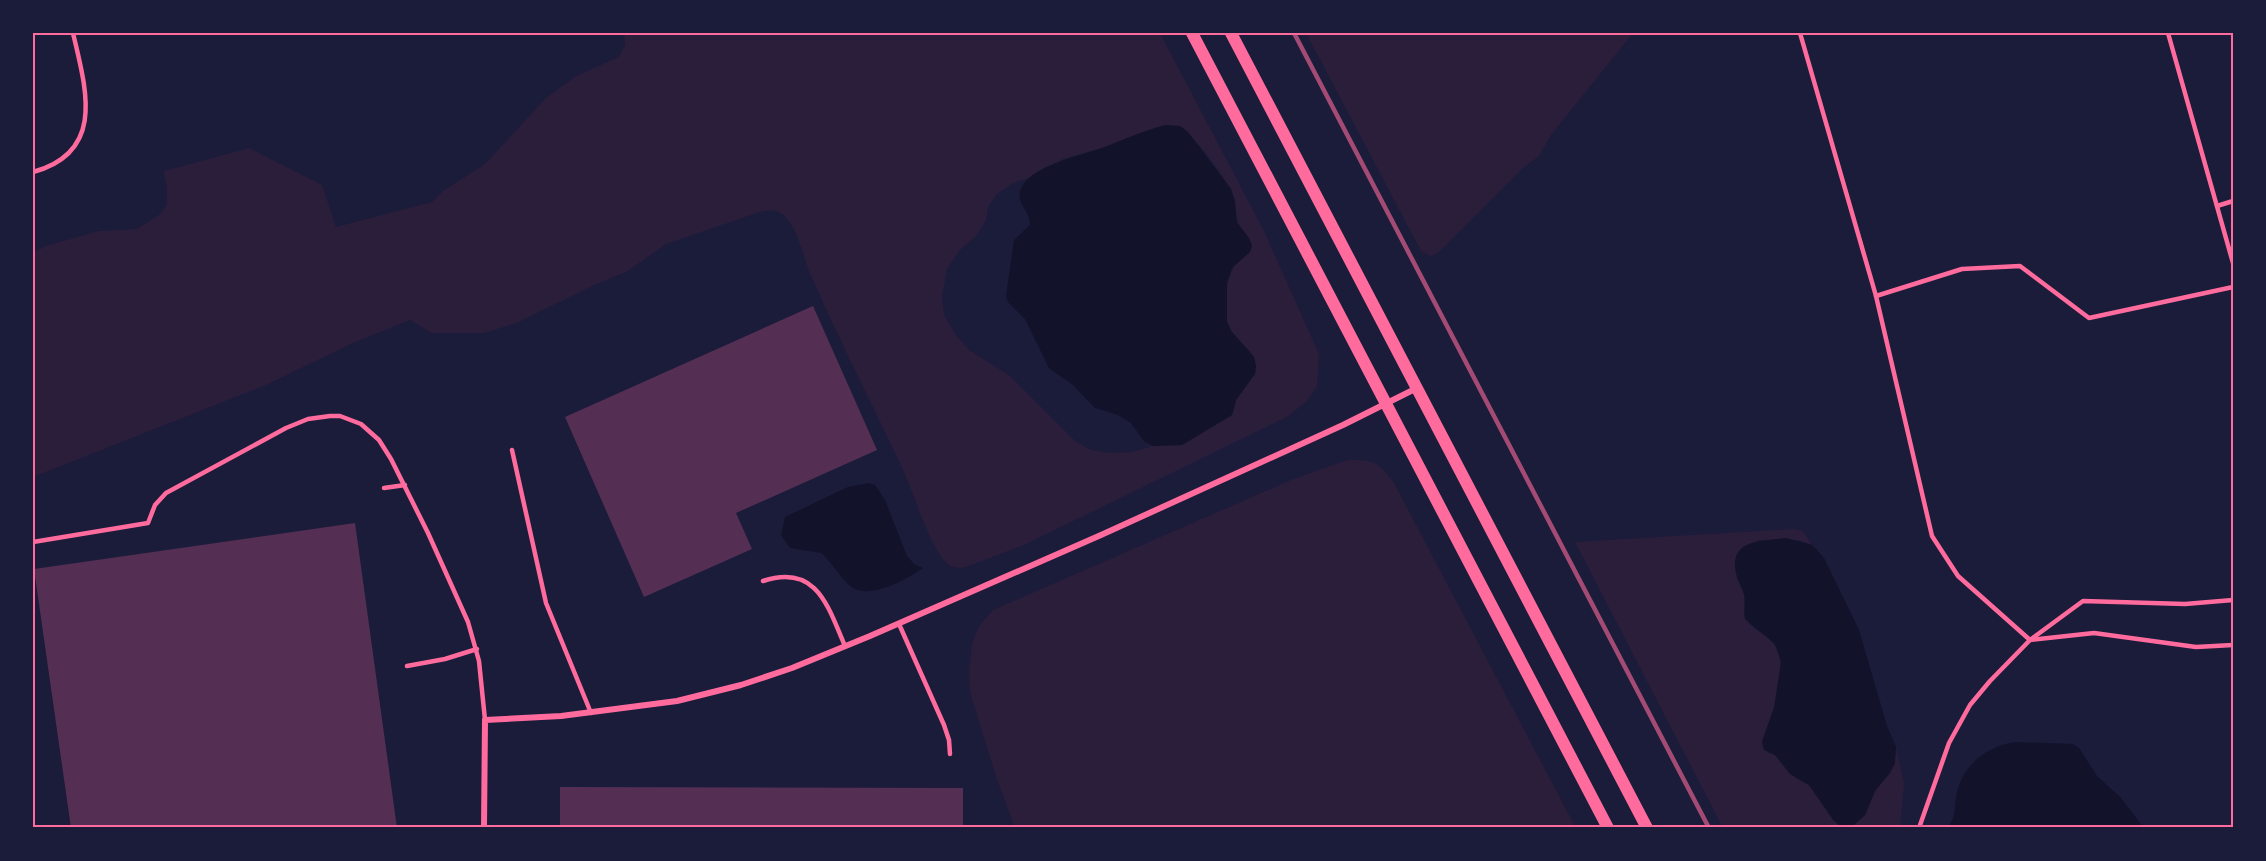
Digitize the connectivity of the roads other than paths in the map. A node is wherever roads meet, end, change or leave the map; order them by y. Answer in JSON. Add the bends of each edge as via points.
{"nodes":[{"id":1,"x":73,"y":33,"type":"edge"},
{"id":2,"x":1192,"y":33,"type":"edge"},
{"id":3,"x":1231,"y":33,"type":"edge"},
{"id":4,"x":1800,"y":33,"type":"edge"},
{"id":5,"x":2168,"y":33,"type":"edge"},
{"id":6,"x":33,"y":172,"type":"edge"},
{"id":7,"x":2233,"y":201,"type":"edge"},
{"id":8,"x":2217,"y":206,"type":"junction"},
{"id":9,"x":2233,"y":263,"type":"edge"},
{"id":10,"x":2233,"y":287,"type":"edge"},
{"id":11,"x":1876,"y":296,"type":"junction"},
{"id":12,"x":1417,"y":388,"type":"junction"},
{"id":13,"x":1386,"y":404,"type":"junction"},
{"id":14,"x":512,"y":450,"type":"dead end"},
{"id":15,"x":405,"y":485,"type":"junction"},
{"id":16,"x":384,"y":488,"type":"dead end"},
{"id":17,"x":33,"y":542,"type":"edge"},
{"id":18,"x":763,"y":581,"type":"dead end"},
{"id":19,"x":2233,"y":600,"type":"edge"},
{"id":20,"x":899,"y":624,"type":"junction"},
{"id":21,"x":2030,"y":640,"type":"junction"},
{"id":22,"x":2233,"y":645,"type":"edge"},
{"id":23,"x":845,"y":646,"type":"junction"},
{"id":24,"x":477,"y":649,"type":"junction"},
{"id":25,"x":407,"y":666,"type":"dead end"},
{"id":26,"x":591,"y":713,"type":"junction"},
{"id":27,"x":484,"y":720,"type":"junction"},
{"id":28,"x":950,"y":754,"type":"dead end"},
{"id":29,"x":484,"y":828,"type":"edge"},
{"id":30,"x":1608,"y":828,"type":"edge"},
{"id":31,"x":1647,"y":828,"type":"edge"},
{"id":32,"x":1919,"y":828,"type":"edge"}],
"edges":[{"from":1,"to":6,"type":"lane","via":[[85,84],[81,140],[64,158]]},
{"from":2,"to":13,"type":"main road"},
{"from":3,"to":12,"type":"main road"},
{"from":4,"to":11,"type":"lane"},
{"from":5,"to":8,"type":"lane"},
{"from":7,"to":8,"type":"lane"},
{"from":8,"to":9,"type":"lane"},
{"from":10,"to":11,"type":"lane","via":[[2089,318],[2020,266],[1962,269]]},
{"from":11,"to":21,"type":"lane","via":[[1932,536],[1958,576]]},
{"from":12,"to":13,"type":"street"},
{"from":12,"to":31,"type":"main road"},
{"from":13,"to":20,"type":"street"},
{"from":13,"to":30,"type":"main road"},
{"from":14,"to":26,"type":"lane","via":[[546,603]]},
{"from":15,"to":16,"type":"lane"},
{"from":15,"to":17,"type":"lane","via":[[370,430],[340,416],[318,416],[252,445],[166,493],[155,505],[148,523]]},
{"from":15,"to":24,"type":"lane"},
{"from":18,"to":23,"type":"lane","via":[[792,577],[819,591]]},
{"from":19,"to":21,"type":"lane","via":[[2185,604],[2083,601]]},
{"from":20,"to":23,"type":"street"},
{"from":20,"to":28,"type":"lane","via":[[944,725]]},
{"from":21,"to":22,"type":"lane","via":[[2094,633],[2196,647]]},
{"from":21,"to":32,"type":"lane","via":[[1990,681],[1963,717],[1946,751]]},
{"from":23,"to":26,"type":"street","via":[[792,668],[711,693]]},
{"from":24,"to":25,"type":"lane"},
{"from":24,"to":27,"type":"lane"},
{"from":26,"to":27,"type":"street"},
{"from":27,"to":29,"type":"street"}]}
